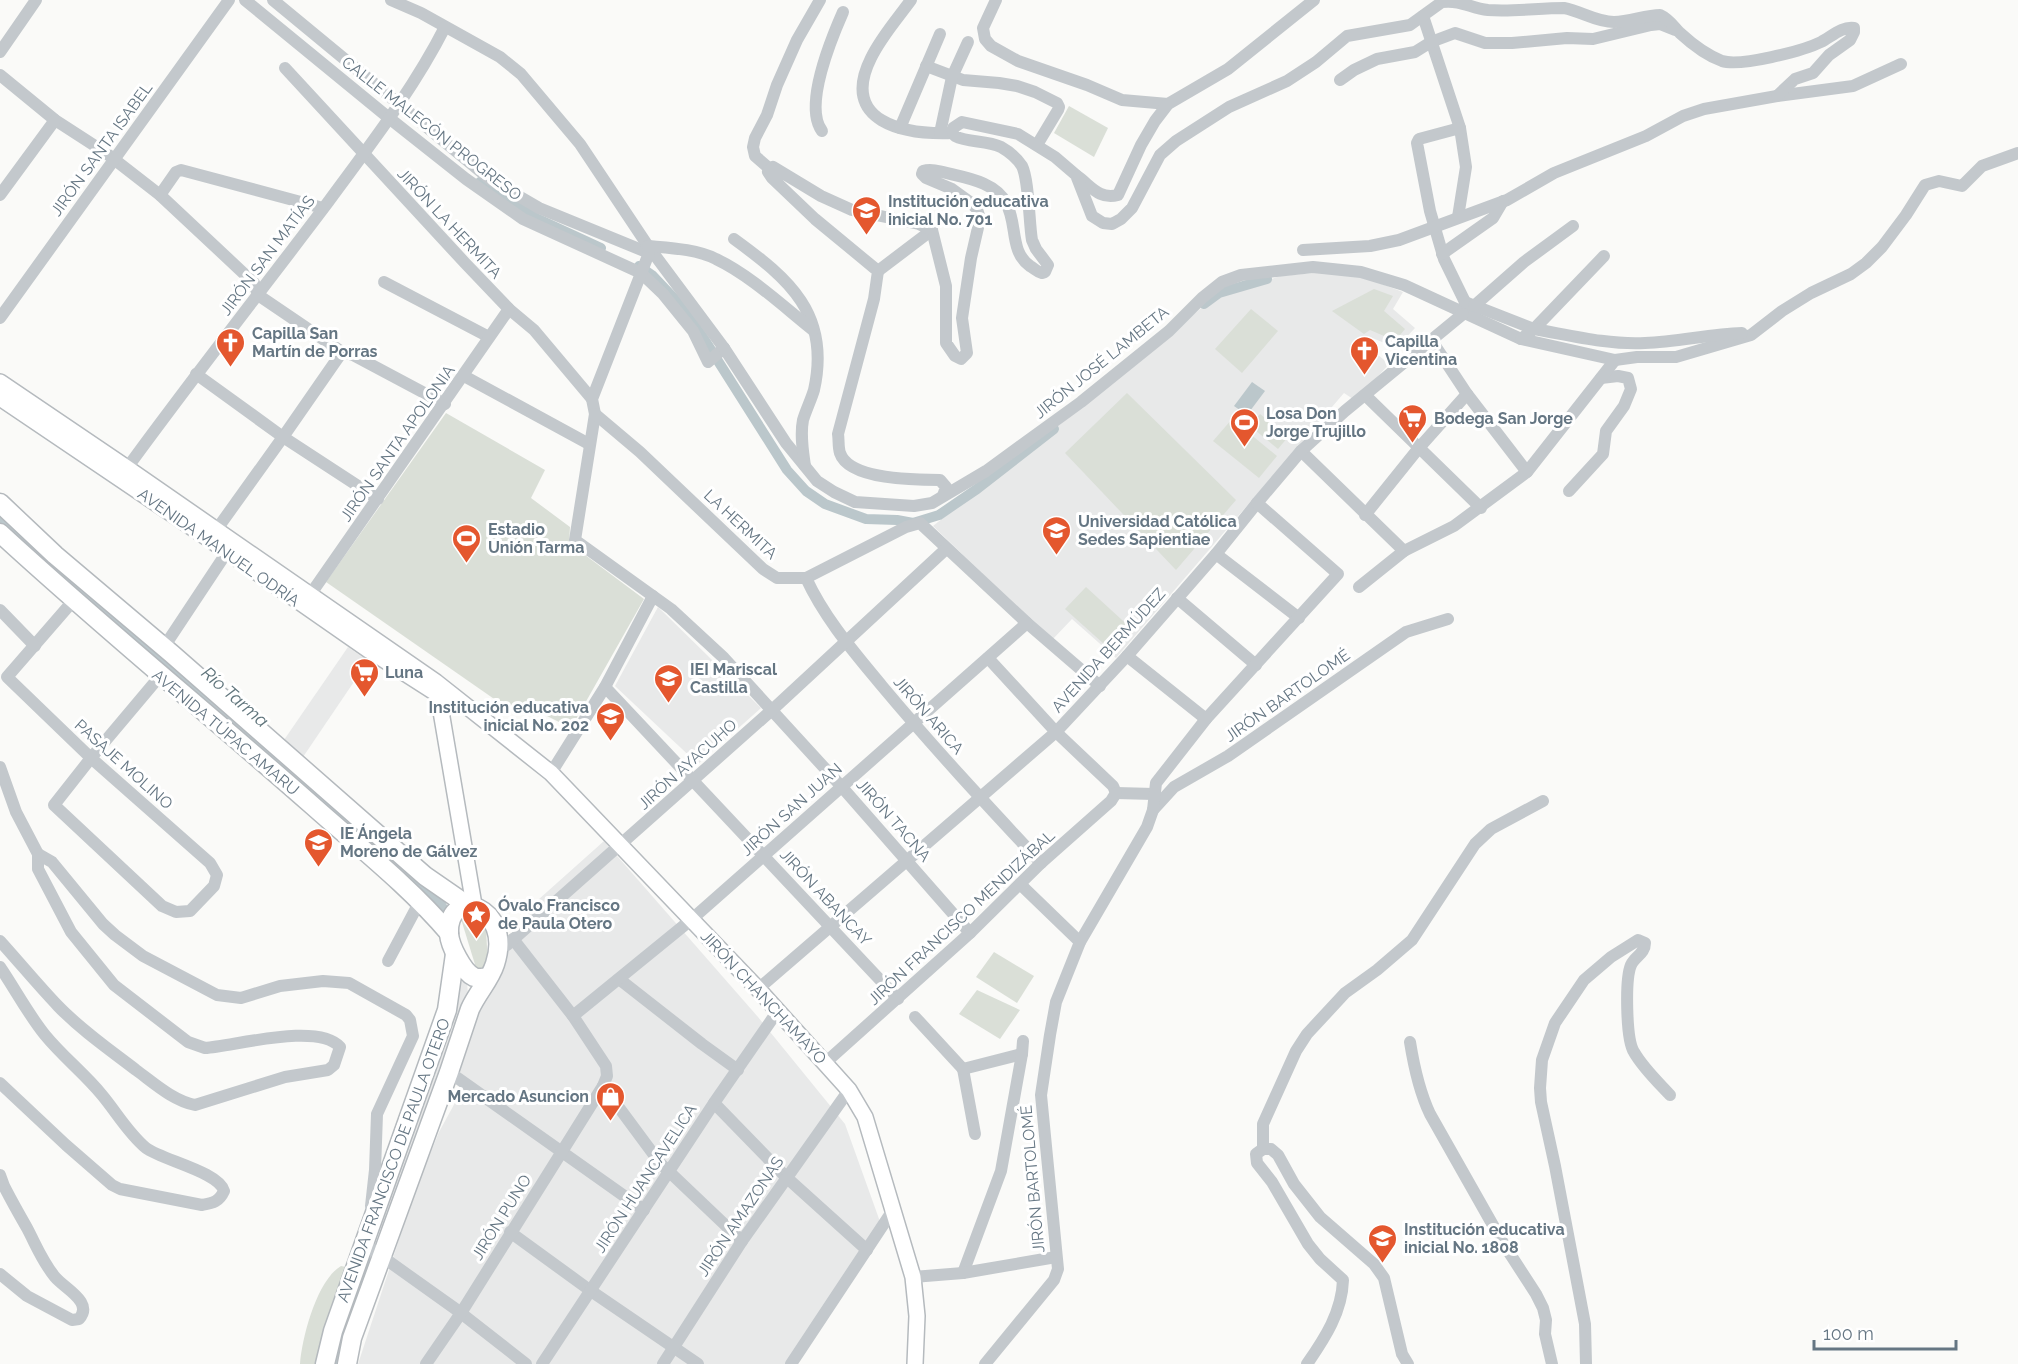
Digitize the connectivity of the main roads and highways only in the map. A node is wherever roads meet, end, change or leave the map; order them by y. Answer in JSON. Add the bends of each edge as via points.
{"nodes":[{"id":1,"x":0,"y":382,"type":"edge"},
{"id":2,"x":0,"y":398,"type":"edge"},
{"id":3,"x":123,"y":471,"type":"junction"},
{"id":4,"x":0,"y":503,"type":"edge"},
{"id":5,"x":0,"y":533,"type":"edge"},
{"id":6,"x":230,"y":547,"type":"junction"},
{"id":7,"x":346,"y":627,"type":"junction"},
{"id":8,"x":437,"y":689,"type":"junction"},
{"id":9,"x":471,"y":905,"type":"junction"},
{"id":10,"x":449,"y":933,"type":"junction"},
{"id":11,"x":455,"y":954,"type":"junction"},
{"id":12,"x":488,"y":977,"type":"junction"},
{"id":13,"x":325,"y":1364,"type":"edge"},
{"id":14,"x":347,"y":1364,"type":"edge"},
{"id":15,"x":915,"y":1364,"type":"edge"}],
"edges":[{"from":1,"to":3,"type":"main road","name":"AVENIDA MANUEL ODRÍA"},
{"from":2,"to":3,"type":"main road","name":"AVENIDA MANUEL ODRÍA"},
{"from":3,"to":6,"type":"main road","name":"AVENIDA MANUEL ODRÍA"},
{"from":4,"to":9,"type":"highway","via":[[425,876]]},
{"from":5,"to":10,"type":"highway","name":"AVENIDA TÚPAC AMARU","via":[[73,601],[420,901]]},
{"from":6,"to":7,"type":"main road","name":"AVENIDA MANUEL ODRÍA"},
{"from":6,"to":7,"type":"main road","name":"AVENIDA MANUEL ODRÍA","via":[[310,595]]},
{"from":7,"to":8,"type":"main road","name":"AVENIDA MANUEL ODRÍA"},
{"from":8,"to":9,"type":"main road"},
{"from":8,"to":15,"type":"main road","name":"JIRÓN CHANCHAMAYO","via":[[551,773],[849,1090],[865,1117],[913,1277],[917,1316]]},
{"from":9,"to":10,"type":"highway","via":[[458,910]]},
{"from":9,"to":12,"type":"highway","via":[[489,915],[505,943]]},
{"from":10,"to":11,"type":"highway"},
{"from":11,"to":12,"type":"highway","via":[[473,977]]},
{"from":11,"to":13,"type":"highway","name":"AVENIDA FRANCISCO DE PAULA OTERO","via":[[447,1010],[366,1234]]},
{"from":12,"to":14,"type":"highway","name":"AVENIDA FRANCISCO DE PAULA OTERO","via":[[470,1009],[352,1338]]}]}
